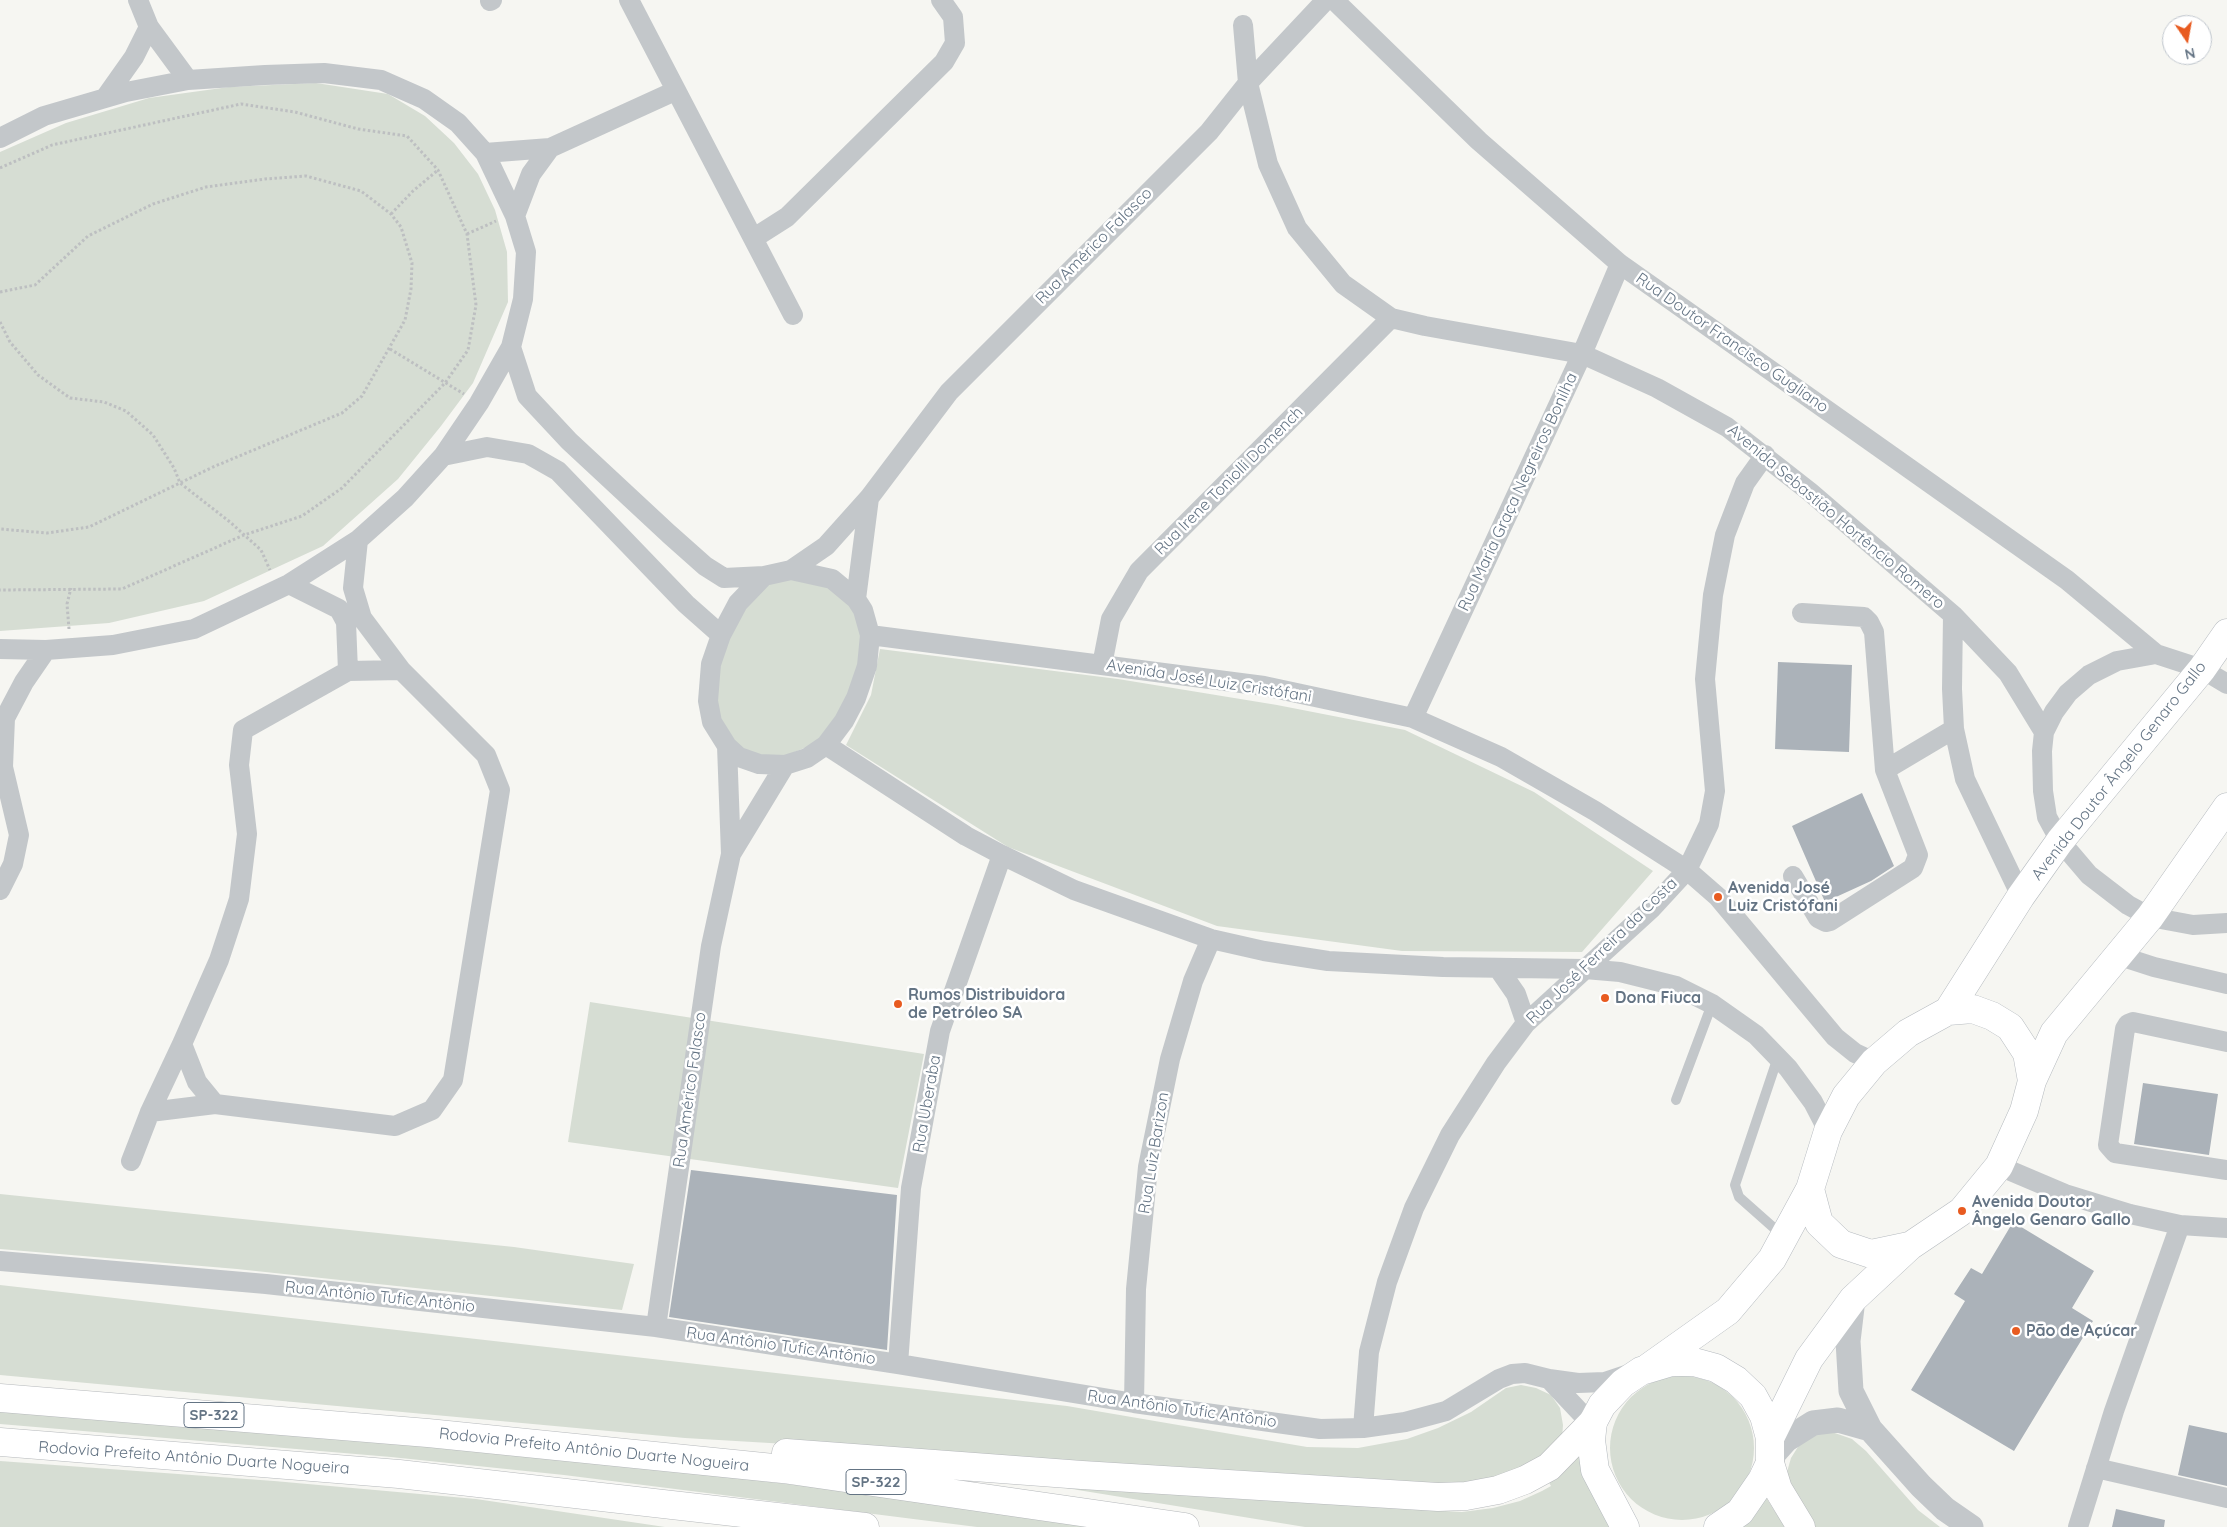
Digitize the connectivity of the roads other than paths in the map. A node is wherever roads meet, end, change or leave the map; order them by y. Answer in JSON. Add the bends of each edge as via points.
{"nodes":[{"id":1,"x":138,"y":0,"type":"edge"},
{"id":2,"x":629,"y":0,"type":"edge"},
{"id":3,"x":941,"y":0,"type":"edge"},
{"id":4,"x":1326,"y":0,"type":"edge"},
{"id":5,"x":1334,"y":0,"type":"edge"},
{"id":6,"x":1243,"y":24,"type":"dead end"},
{"id":7,"x":148,"y":27,"type":"junction"},
{"id":8,"x":188,"y":80,"type":"junction"},
{"id":9,"x":1248,"y":83,"type":"junction"},
{"id":10,"x":675,"y":91,"type":"junction"},
{"id":11,"x":105,"y":98,"type":"junction"},
{"id":12,"x":2,"y":136,"type":"edge"},
{"id":13,"x":550,"y":148,"type":"junction"},
{"id":14,"x":485,"y":153,"type":"junction"},
{"id":15,"x":515,"y":216,"type":"junction"},
{"id":16,"x":754,"y":238,"type":"junction"},
{"id":17,"x":1620,"y":264,"type":"junction"},
{"id":18,"x":793,"y":315,"type":"dead end"},
{"id":19,"x":1391,"y":318,"type":"junction"},
{"id":20,"x":510,"y":347,"type":"junction"},
{"id":21,"x":1582,"y":354,"type":"junction"},
{"id":22,"x":1765,"y":455,"type":"junction"},
{"id":23,"x":443,"y":456,"type":"junction"},
{"id":24,"x":591,"y":462,"type":"junction"},
{"id":25,"x":570,"y":483,"type":"junction"},
{"id":26,"x":869,"y":498,"type":"junction"},
{"id":27,"x":358,"y":540,"type":"junction"},
{"id":28,"x":791,"y":570,"type":"junction"},
{"id":29,"x":764,"y":576,"type":"junction"},
{"id":30,"x":289,"y":584,"type":"junction"},
{"id":31,"x":856,"y":599,"type":"junction"},
{"id":32,"x":1802,"y":613,"type":"dead end"},
{"id":33,"x":1953,"y":614,"type":"junction"},
{"id":34,"x":354,"y":620,"type":"junction"},
{"id":35,"x":2227,"y":633,"type":"edge"},
{"id":36,"x":870,"y":635,"type":"junction"},
{"id":37,"x":720,"y":636,"type":"junction"},
{"id":38,"x":0,"y":648,"type":"edge"},
{"id":39,"x":46,"y":650,"type":"junction"},
{"id":40,"x":2156,"y":654,"type":"junction"},
{"id":41,"x":1102,"y":664,"type":"junction"},
{"id":42,"x":2202,"y":669,"type":"junction"},
{"id":43,"x":400,"y":670,"type":"junction"},
{"id":44,"x":348,"y":671,"type":"junction"},
{"id":45,"x":2227,"y":684,"type":"edge"},
{"id":46,"x":2,"y":712,"type":"edge"},
{"id":47,"x":1413,"y":718,"type":"junction"},
{"id":48,"x":1954,"y":729,"type":"junction"},
{"id":49,"x":2044,"y":732,"type":"junction"},
{"id":50,"x":826,"y":745,"type":"junction"},
{"id":51,"x":726,"y":746,"type":"junction"},
{"id":52,"x":785,"y":765,"type":"junction"},
{"id":53,"x":1885,"y":770,"type":"junction"},
{"id":54,"x":3,"y":782,"type":"edge"},
{"id":55,"x":2227,"y":808,"type":"edge"},
{"id":56,"x":2060,"y":841,"type":"junction"},
{"id":57,"x":730,"y":854,"type":"junction"},
{"id":58,"x":1002,"y":855,"type":"junction"},
{"id":59,"x":1686,"y":870,"type":"junction"},
{"id":60,"x":1793,"y":876,"type":"dead end"},
{"id":61,"x":0,"y":890,"type":"edge"},
{"id":62,"x":2021,"y":896,"type":"junction"},
{"id":63,"x":2150,"y":917,"type":"junction"},
{"id":64,"x":2227,"y":923,"type":"edge"},
{"id":65,"x":1211,"y":939,"type":"junction"},
{"id":66,"x":2120,"y":956,"type":"junction"},
{"id":67,"x":1498,"y":968,"type":"junction"},
{"id":68,"x":1585,"y":969,"type":"junction"},
{"id":69,"x":2227,"y":984,"type":"edge"},
{"id":70,"x":1712,"y":1004,"type":"junction"},
{"id":71,"x":1948,"y":1011,"type":"junction"},
{"id":72,"x":1526,"y":1023,"type":"junction"},
{"id":73,"x":2227,"y":1042,"type":"edge"},
{"id":74,"x":182,"y":1044,"type":"junction"},
{"id":75,"x":1778,"y":1057,"type":"junction"},
{"id":76,"x":1874,"y":1062,"type":"junction"},
{"id":77,"x":2032,"y":1081,"type":"junction"},
{"id":78,"x":1676,"y":1100,"type":"dead end"},
{"id":79,"x":215,"y":1104,"type":"junction"},
{"id":80,"x":150,"y":1112,"type":"junction"},
{"id":81,"x":1828,"y":1131,"type":"junction"},
{"id":82,"x":131,"y":1161,"type":"dead end"},
{"id":83,"x":1999,"y":1166,"type":"junction"},
{"id":84,"x":2227,"y":1170,"type":"edge"},
{"id":85,"x":1810,"y":1189,"type":"junction"},
{"id":86,"x":2180,"y":1225,"type":"junction"},
{"id":87,"x":2227,"y":1228,"type":"edge"},
{"id":88,"x":1784,"y":1237,"type":"junction"},
{"id":89,"x":1910,"y":1246,"type":"junction"},
{"id":90,"x":0,"y":1261,"type":"edge"},
{"id":91,"x":1853,"y":1299,"type":"junction"},
{"id":92,"x":656,"y":1327,"type":"junction"},
{"id":93,"x":898,"y":1364,"type":"junction"},
{"id":94,"x":1645,"y":1369,"type":"junction"},
{"id":95,"x":1549,"y":1379,"type":"junction"},
{"id":96,"x":0,"y":1398,"type":"edge"},
{"id":97,"x":1134,"y":1403,"type":"junction"},
{"id":98,"x":1593,"y":1422,"type":"junction"},
{"id":99,"x":1363,"y":1428,"type":"junction"},
{"id":100,"x":1870,"y":1429,"type":"junction"},
{"id":101,"x":0,"y":1442,"type":"edge"},
{"id":102,"x":566,"y":1447,"type":"junction"},
{"id":103,"x":1770,"y":1453,"type":"junction"},
{"id":104,"x":2096,"y":1468,"type":"junction"},
{"id":105,"x":555,"y":1490,"type":"junction"},
{"id":106,"x":2227,"y":1498,"type":"edge"},
{"id":107,"x":717,"y":1527,"type":"edge"},
{"id":108,"x":865,"y":1527,"type":"edge"},
{"id":109,"x":1186,"y":1527,"type":"edge"},
{"id":110,"x":1625,"y":1527,"type":"edge"},
{"id":111,"x":1718,"y":1527,"type":"edge"},
{"id":112,"x":1801,"y":1527,"type":"edge"},
{"id":113,"x":1971,"y":1527,"type":"edge"},
{"id":114,"x":2078,"y":1527,"type":"edge"}],
"edges":[{"from":1,"to":7,"type":"street"},
{"from":2,"to":10,"type":"street"},
{"from":3,"to":16,"type":"street","via":[[954,17],[955,43],[944,62],[787,218]]},
{"from":4,"to":9,"type":"street","name":"Rua Américo Falasco"},
{"from":5,"to":17,"type":"street","name":"Rua Doutor Francisco Gugliano","via":[[1479,141]]},
{"from":6,"to":9,"type":"street","name":"Avenida Sebastião Hortêncio Romero"},
{"from":7,"to":8,"type":"street"},
{"from":7,"to":11,"type":"street","via":[[134,57]]},
{"from":8,"to":11,"type":"street"},
{"from":8,"to":14,"type":"street","via":[[265,74],[324,74],[381,80],[424,99],[458,123]]},
{"from":9,"to":19,"type":"street","name":"Avenida Sebastião Hortêncio Romero","via":[[1268,164],[1297,228],[1343,284]]},
{"from":9,"to":26,"type":"street","name":"Rua Américo Falasco","via":[[1208,132],[949,392]]},
{"from":10,"to":13,"type":"street"},
{"from":10,"to":16,"type":"street"},
{"from":11,"to":12,"type":"street","via":[[44,116]]},
{"from":13,"to":14,"type":"street"},
{"from":13,"to":15,"type":"street","via":[[531,174]]},
{"from":14,"to":15,"type":"street"},
{"from":15,"to":20,"type":"street","via":[[526,252],[523,299]]},
{"from":16,"to":18,"type":"street"},
{"from":17,"to":21,"type":"street","name":"Rua Maria Graça Negreiros Bonilha"},
{"from":17,"to":40,"type":"street","name":"Rua Doutor Francisco Gugliano","via":[[2067,580]]},
{"from":19,"to":21,"type":"street","name":"Avenida Sebastião Hortêncio Romero"},
{"from":19,"to":41,"type":"street","name":"Rua Irene Toniolli Domench","via":[[1139,571],[1111,619]]},
{"from":20,"to":23,"type":"street","via":[[480,403]]},
{"from":20,"to":24,"type":"street","via":[[527,396]]},
{"from":21,"to":22,"type":"street","name":"Avenida Sebastião Hortêncio Romero","via":[[1672,396],[1728,427]]},
{"from":21,"to":47,"type":"street","name":"Rua Maria Graça Negreiros Bonilha"},
{"from":22,"to":33,"type":"street","name":"Avenida Sebastião Hortêncio Romero"},
{"from":22,"to":59,"type":"street","name":"Rua José Ferreira da Costa","via":[[1745,483],[1725,535],[1713,595],[1705,679],[1715,791],[1709,824]]},
{"from":23,"to":25,"type":"street","via":[[488,447],[528,454],[558,471]]},
{"from":23,"to":27,"type":"street","via":[[405,498]]},
{"from":24,"to":25,"type":"street"},
{"from":24,"to":29,"type":"street","via":[[705,566],[724,578]]},
{"from":25,"to":37,"type":"street"},
{"from":26,"to":28,"type":"street","name":"Rua Américo Falasco","via":[[826,546]]},
{"from":26,"to":31,"type":"street","name":"Rua Américo Falasco"},
{"from":27,"to":30,"type":"street"},
{"from":27,"to":34,"type":"street"},
{"from":28,"to":29,"type":"street"},
{"from":28,"to":31,"type":"street","via":[[832,579]]},
{"from":29,"to":37,"type":"street","via":[[738,603]]},
{"from":30,"to":34,"type":"street"},
{"from":30,"to":39,"type":"street","via":[[194,629],[113,645]]},
{"from":31,"to":36,"type":"street","via":[[864,610]]},
{"from":32,"to":53,"type":"street","via":[[1864,617],[1869,622],[1874,632]]},
{"from":33,"to":48,"type":"street"},
{"from":33,"to":49,"type":"street","name":"Avenida Sebastião Hortêncio Romero","via":[[2008,673]]},
{"from":34,"to":43,"type":"street"},
{"from":34,"to":44,"type":"street"},
{"from":35,"to":42,"type":"main road","name":"Avenida Doutor Ângelo Genaro Gallo"},
{"from":36,"to":41,"type":"street","name":"Avenida José Luiz Cristófani"},
{"from":36,"to":50,"type":"street","via":[[867,666],[856,698]]},
{"from":37,"to":51,"type":"street","via":[[711,664],[708,701],[712,722]]},
{"from":38,"to":39,"type":"street"},
{"from":39,"to":46,"type":"street"},
{"from":40,"to":42,"type":"street"},
{"from":40,"to":49,"type":"street","via":[[2117,661],[2089,675],[2068,693]]},
{"from":41,"to":47,"type":"street","name":"Avenida José Luiz Cristófani","via":[[1264,686]]},
{"from":42,"to":45,"type":"street"},
{"from":42,"to":56,"type":"main road","name":"Avenida Doutor Ângelo Genaro Gallo"},
{"from":43,"to":44,"type":"street"},
{"from":43,"to":79,"type":"street","via":[[486,755],[500,790],[453,1080],[432,1110],[395,1126]]},
{"from":44,"to":74,"type":"street","via":[[243,730],[239,766],[247,834],[239,899],[219,960]]},
{"from":46,"to":54,"type":"street"},
{"from":47,"to":59,"type":"street","name":"Avenida José Luiz Cristófani","via":[[1501,757],[1595,811]]},
{"from":48,"to":53,"type":"street"},
{"from":48,"to":62,"type":"street","via":[[1965,779]]},
{"from":49,"to":56,"type":"street","via":[[2043,791],[2047,817]]},
{"from":50,"to":52,"type":"street","via":[[807,758]]},
{"from":50,"to":58,"type":"street","via":[[966,836]]},
{"from":51,"to":52,"type":"street","via":[[739,757],[759,764]]},
{"from":51,"to":57,"type":"street","name":"Rua Américo Falasco"},
{"from":52,"to":57,"type":"street","name":"Rua Américo Falasco"},
{"from":53,"to":60,"type":"street","via":[[1918,855],[1913,868],[1826,922],[1818,918]]},
{"from":54,"to":61,"type":"street","via":[[19,836],[13,864]]},
{"from":55,"to":63,"type":"main road"},
{"from":56,"to":62,"type":"main road","name":"Avenida Doutor Ângelo Genaro Gallo"},
{"from":56,"to":63,"type":"street","via":[[2089,875],[2128,906]]},
{"from":57,"to":92,"type":"street","name":"Rua Américo Falasco","via":[[710,946]]},
{"from":58,"to":65,"type":"street","via":[[1074,890]]},
{"from":58,"to":93,"type":"street","name":"Rua Uberaba","via":[[940,1031],[911,1188]]},
{"from":59,"to":68,"type":"street","name":"Rua José Ferreira da Costa","via":[[1652,908]]},
{"from":59,"to":76,"type":"street","name":"Avenida José Luiz Cristófani","via":[[1718,896],[1835,1037],[1855,1053]]},
{"from":62,"to":71,"type":"main road","name":"Avenida Doutor Ângelo Genaro Gallo"},
{"from":63,"to":64,"type":"street","via":[[2193,925]]},
{"from":63,"to":66,"type":"main road"},
{"from":65,"to":67,"type":"street","via":[[1328,961]]},
{"from":65,"to":97,"type":"street","name":"Rua Luiz Barizon","via":[[1194,981],[1170,1059],[1148,1167],[1136,1289]]},
{"from":66,"to":69,"type":"street"},
{"from":66,"to":77,"type":"main road","via":[[2054,1033]]},
{"from":67,"to":68,"type":"street"},
{"from":67,"to":72,"type":"street","via":[[1516,994]]},
{"from":68,"to":70,"type":"street","via":[[1620,972],[1676,986]]},
{"from":68,"to":72,"type":"street","name":"Rua José Ferreira da Costa"},
{"from":70,"to":75,"type":"street","via":[[1756,1035]]},
{"from":70,"to":78,"type":"lane"},
{"from":71,"to":76,"type":"main road","name":"Avenida Doutor Ângelo Genaro Gallo","via":[[1908,1032]]},
{"from":71,"to":77,"type":"main road","via":[[1973,1009],[2010,1027],[2027,1053]]},
{"from":72,"to":99,"type":"street","name":"Rua José Ferreira da Costa","via":[[1496,1063],[1450,1136],[1414,1208],[1387,1282],[1369,1352]]},
{"from":73,"to":84,"type":"street","via":[[2133,1022],[2128,1024],[2108,1145],[2115,1153]]},
{"from":74,"to":79,"type":"street","via":[[197,1082]]},
{"from":74,"to":80,"type":"street"},
{"from":75,"to":81,"type":"street","via":[[1813,1102]]},
{"from":75,"to":88,"type":"lane","via":[[1735,1185],[1739,1197]]},
{"from":76,"to":81,"type":"main road","name":"Avenida Doutor Ângelo Genaro Gallo","via":[[1846,1096]]},
{"from":77,"to":83,"type":"main road","via":[[2024,1111]]},
{"from":79,"to":80,"type":"street"},
{"from":80,"to":82,"type":"street"},
{"from":81,"to":85,"type":"main road","name":"Avenida Doutor Ângelo Genaro Gallo"},
{"from":83,"to":86,"type":"street","via":[[2064,1194]]},
{"from":83,"to":89,"type":"main road","via":[[1962,1210]]},
{"from":85,"to":88,"type":"main road","name":"Avenida Doutor Ângelo Genaro Gallo"},
{"from":85,"to":89,"type":"main road","via":[[1819,1223],[1841,1244],[1871,1254]]},
{"from":86,"to":87,"type":"street"},
{"from":86,"to":104,"type":"street"},
{"from":88,"to":94,"type":"main road","name":"Avenida Doutor Ângelo Genaro Gallo","via":[[1772,1259],[1728,1311]]},
{"from":89,"to":91,"type":"main road"},
{"from":90,"to":92,"type":"street","name":"Rua Antônio Tufic Antônio","via":[[266,1284]]},
{"from":91,"to":100,"type":"street","via":[[1848,1342],[1851,1391]]},
{"from":91,"to":103,"type":"main road","via":[[1809,1359]]},
{"from":92,"to":93,"type":"street","name":"Rua Antônio Tufic Antônio"},
{"from":93,"to":97,"type":"street","name":"Rua Antônio Tufic Antônio"},
{"from":94,"to":95,"type":"street","name":"Rua Antônio Tufic Antônio","via":[[1605,1382]]},
{"from":94,"to":98,"type":"main road","name":"Avenida Doutor Ângelo Genaro Gallo","via":[[1610,1395]]},
{"from":94,"to":103,"type":"main road","name":"Avenida Doutor Ângelo Genaro Gallo","via":[[1671,1362],[1694,1362],[1716,1368],[1736,1380],[1764,1416]]},
{"from":95,"to":98,"type":"street"},
{"from":95,"to":99,"type":"street","name":"Rua Antônio Tufic Antônio","via":[[1525,1373],[1512,1374],[1446,1411],[1405,1422]]},
{"from":96,"to":102,"type":"main road","name":"Rodovia Prefeito Antônio Duarte Nogueira","number":"SP-322","via":[[428,1432]]},
{"from":97,"to":99,"type":"street","name":"Rua Antônio Tufic Antônio","via":[[1320,1429]]},
{"from":98,"to":102,"type":"main road","via":[[1549,1467],[1525,1480],[1498,1490],[1438,1497],[792,1453]]},
{"from":98,"to":110,"type":"main road","name":"Avenida Doutor Ângelo Genaro Gallo","via":[[1591,1440],[1595,1470]]},
{"from":100,"to":103,"type":"street","via":[[1838,1420],[1813,1423]]},
{"from":100,"to":113,"type":"street","via":[[1921,1486],[1945,1509]]},
{"from":101,"to":105,"type":"main road","name":"Rodovia Prefeito Antônio Duarte Nogueira","via":[[254,1461]]},
{"from":102,"to":109,"type":"main road","name":"Rodovia Prefeito Antônio Duarte Nogueira","number":"SP-322","via":[[783,1470]]},
{"from":103,"to":111,"type":"main road","via":[[1762,1480],[1740,1512]]},
{"from":103,"to":112,"type":"main road","name":"Avenida Doutor Ângelo Genaro Gallo","via":[[1778,1489]]},
{"from":104,"to":106,"type":"street"},
{"from":104,"to":114,"type":"street"},
{"from":105,"to":107,"type":"main road"},
{"from":105,"to":108,"type":"main road","name":"Rodovia Prefeito Antônio Duarte Nogueira"}]}
